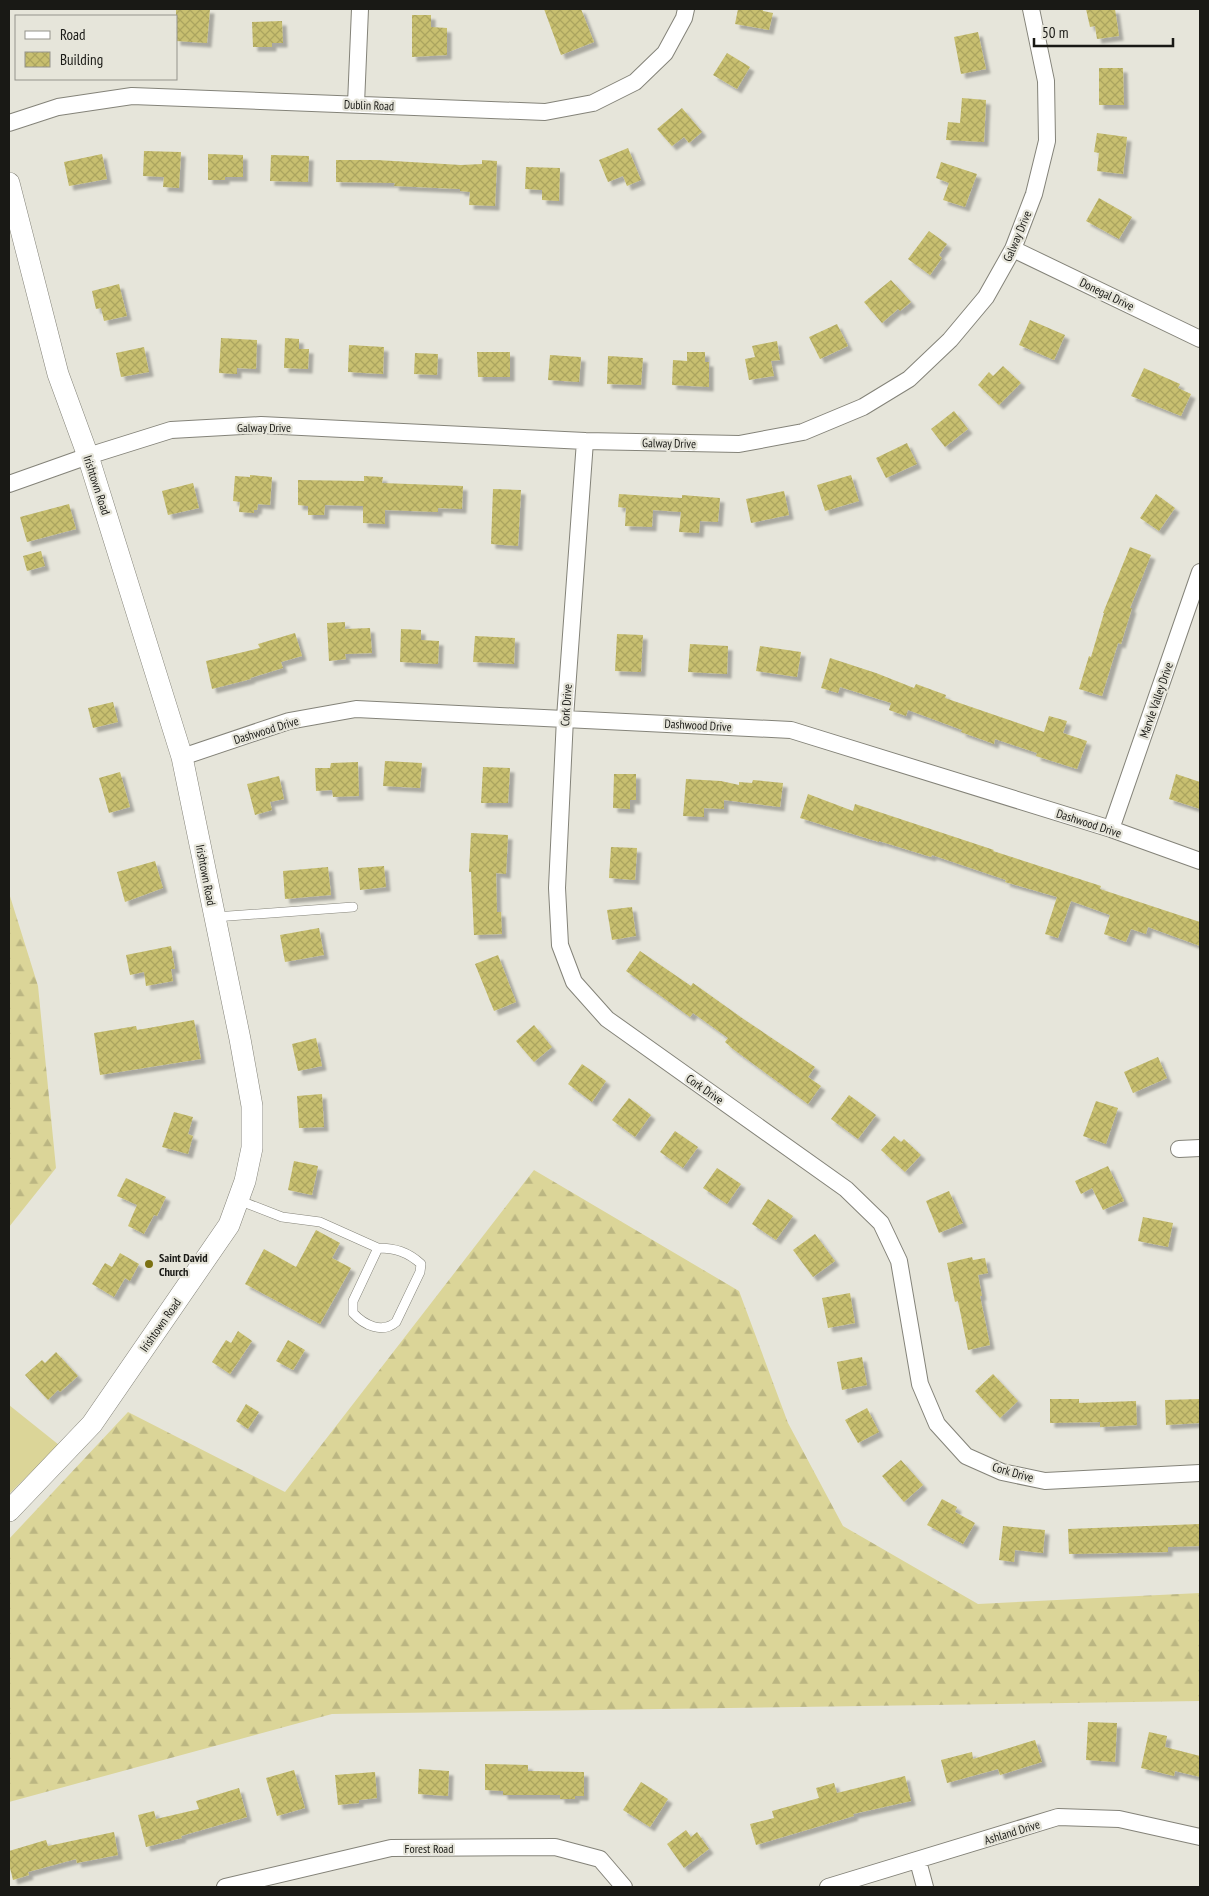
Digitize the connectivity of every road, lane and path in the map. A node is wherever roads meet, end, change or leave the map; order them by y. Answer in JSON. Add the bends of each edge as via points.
{"nodes":[{"id":1,"x":360,"y":9,"type":"edge"},
{"id":2,"x":686,"y":9,"type":"edge"},
{"id":3,"x":1031,"y":9,"type":"edge"},
{"id":4,"x":356,"y":104,"type":"junction"},
{"id":5,"x":9,"y":123,"type":"edge"},
{"id":6,"x":9,"y":183,"type":"edge"},
{"id":7,"x":1013,"y":250,"type":"junction"},
{"id":8,"x":1200,"y":339,"type":"edge"},
{"id":9,"x":585,"y":441,"type":"junction"},
{"id":10,"x":88,"y":456,"type":"junction"},
{"id":11,"x":9,"y":484,"type":"edge"},
{"id":12,"x":1200,"y":572,"type":"edge"},
{"id":13,"x":565,"y":718,"type":"junction"},
{"id":14,"x":182,"y":757,"type":"junction"},
{"id":15,"x":1111,"y":829,"type":"junction"},
{"id":16,"x":1200,"y":861,"type":"edge"},
{"id":17,"x":353,"y":908,"type":"dead end"},
{"id":18,"x":215,"y":917,"type":"junction"},
{"id":19,"x":1200,"y":1148,"type":"edge"},
{"id":20,"x":1180,"y":1149,"type":"dead end"},
{"id":21,"x":238,"y":1200,"type":"junction"},
{"id":22,"x":378,"y":1248,"type":"junction"},
{"id":23,"x":1200,"y":1474,"type":"edge"},
{"id":24,"x":9,"y":1511,"type":"edge"},
{"id":25,"x":1200,"y":1837,"type":"edge"},
{"id":26,"x":918,"y":1861,"type":"junction"},
{"id":27,"x":225,"y":1887,"type":"edge"},
{"id":28,"x":624,"y":1887,"type":"edge"},
{"id":29,"x":828,"y":1887,"type":"edge"},
{"id":30,"x":925,"y":1887,"type":"edge"}],
"edges":[{"from":1,"to":4,"type":"street"},
{"from":2,"to":4,"type":"street","name":"Dublin Road","via":[[665,53],[636,82],[594,103],[545,112]]},
{"from":3,"to":7,"type":"street","name":"Galway Drive","via":[[1046,80],[1047,141],[1034,194]]},
{"from":4,"to":5,"type":"street","name":"Dublin Road","via":[[132,96],[58,107]]},
{"from":6,"to":10,"type":"street","name":"Irishtown Road","via":[[58,374]]},
{"from":7,"to":8,"type":"street","name":"Donegal Drive"},
{"from":7,"to":9,"type":"street","name":"Galway Drive","via":[[986,297],[950,340],[909,379],[863,407],[803,432],[739,444]]},
{"from":9,"to":10,"type":"street","name":"Galway Drive","via":[[261,425],[171,430]]},
{"from":9,"to":13,"type":"street","name":"Cork Drive"},
{"from":10,"to":11,"type":"street","name":"Galway Drive"},
{"from":10,"to":14,"type":"street","name":"Irishtown Road"},
{"from":12,"to":15,"type":"street","name":"Marvle Valley Drive"},
{"from":13,"to":14,"type":"street","name":"Dashwood Drive","via":[[356,709],[288,721]]},
{"from":13,"to":15,"type":"street","name":"Dashwood Drive","via":[[791,730]]},
{"from":13,"to":23,"type":"street","name":"Cork Drive","via":[[557,888],[560,945],[574,982],[606,1019],[846,1189],[881,1223],[899,1261],[920,1384],[937,1424],[966,1456],[1002,1472],[1045,1481]]},
{"from":14,"to":18,"type":"street","name":"Irishtown Road"},
{"from":15,"to":16,"type":"street","name":"Dashwood Drive"},
{"from":17,"to":18,"type":"lane"},
{"from":18,"to":21,"type":"street","name":"Irishtown Road","via":[[252,1106],[252,1148]]},
{"from":19,"to":20,"type":"street"},
{"from":21,"to":22,"type":"lane","via":[[282,1217],[320,1222]]},
{"from":21,"to":24,"type":"street","name":"Irishtown Road","via":[[229,1225],[92,1424]]},
{"from":22,"to":22,"type":"lane","via":[[353,1301],[353,1313],[359,1320],[380,1329],[396,1322],[420,1272],[420,1264],[412,1256],[393,1248]]},
{"from":25,"to":26,"type":"street","name":"Ashland Drive","via":[[1119,1818],[1058,1817]]},
{"from":26,"to":29,"type":"street","name":"Ashland Drive"},
{"from":26,"to":30,"type":"street"},
{"from":27,"to":28,"type":"street","name":"Forest Road","via":[[391,1848],[555,1847],[600,1859]]}]}
